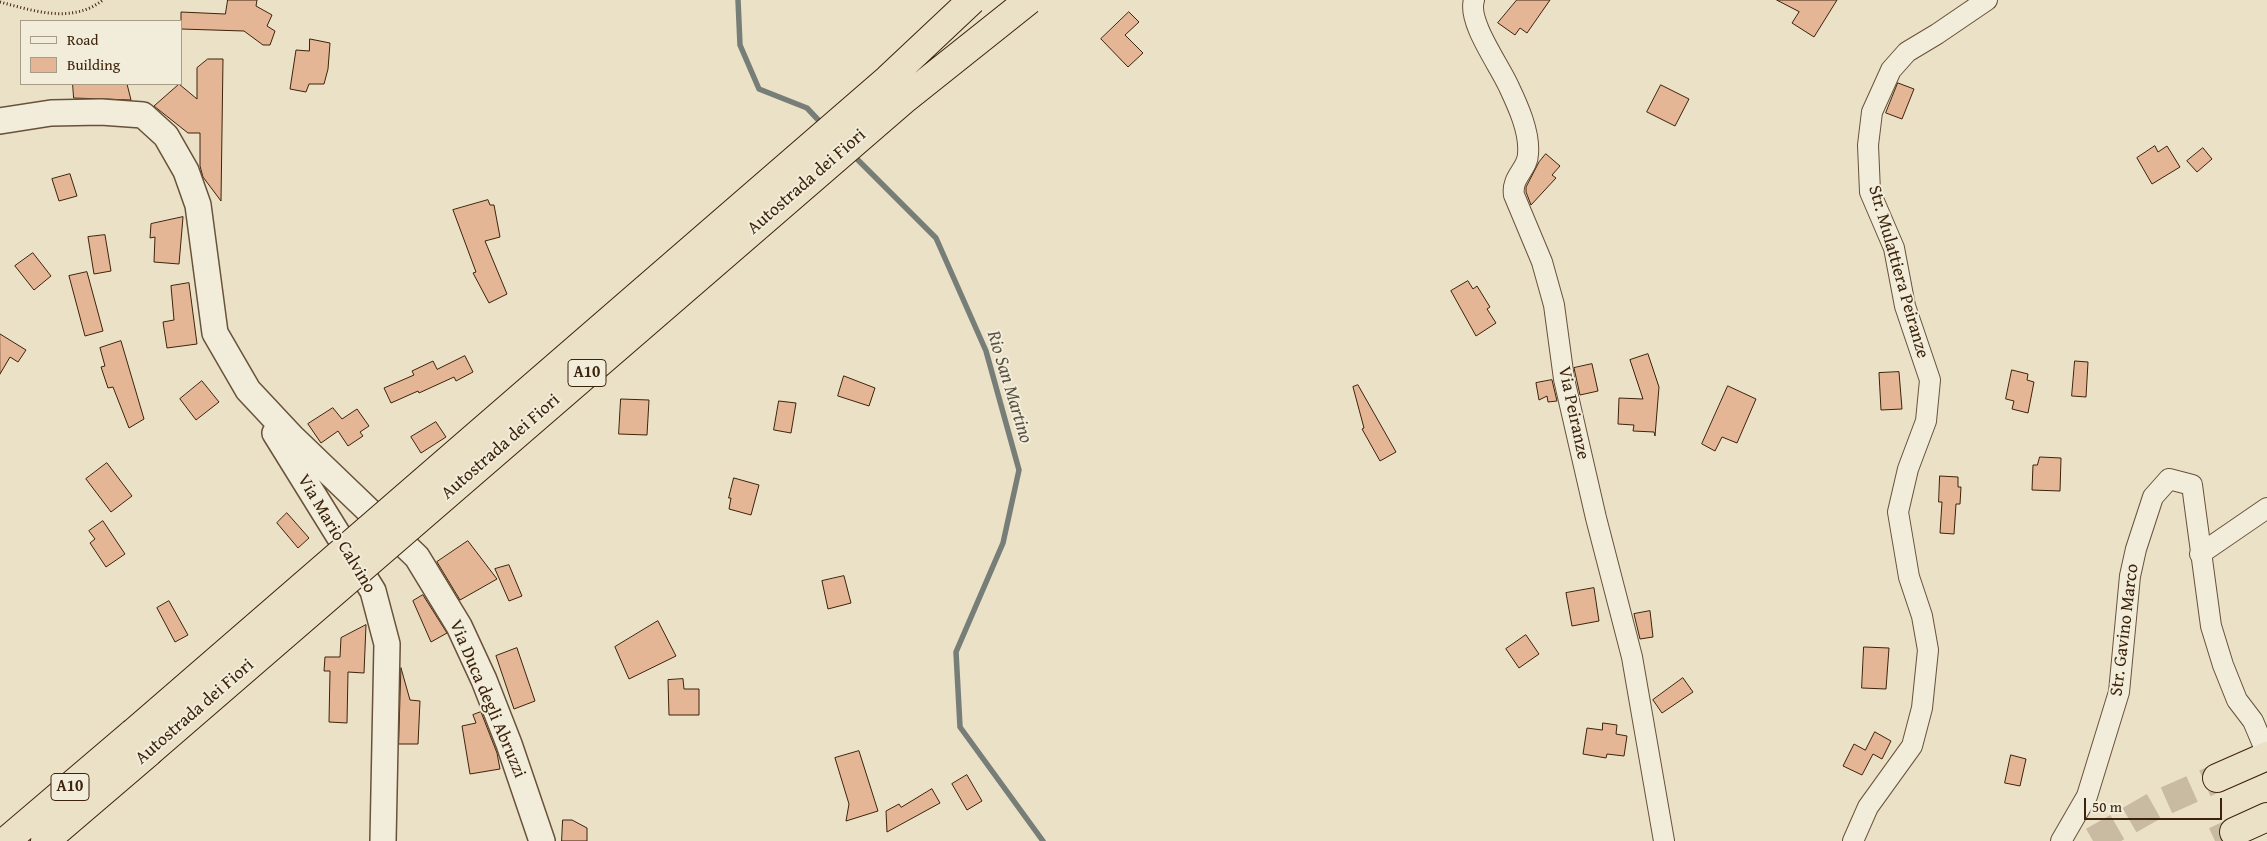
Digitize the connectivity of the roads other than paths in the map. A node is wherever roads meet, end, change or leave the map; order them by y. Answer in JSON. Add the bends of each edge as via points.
{"nodes":[{"id":1,"x":972,"y":0,"type":"edge"},
{"id":2,"x":1029,"y":0,"type":"edge"},
{"id":3,"x":1474,"y":0,"type":"edge"},
{"id":4,"x":1987,"y":0,"type":"edge"},
{"id":5,"x":0,"y":121,"type":"edge"},
{"id":6,"x":248,"y":390,"type":"junction"},
{"id":7,"x":2267,"y":508,"type":"edge"},
{"id":8,"x":2200,"y":554,"type":"junction"},
{"id":9,"x":141,"y":743,"type":"junction"},
{"id":10,"x":2267,"y":755,"type":"edge"},
{"id":11,"x":2217,"y":778,"type":"tunnel mouth"},
{"id":12,"x":2267,"y":817,"type":"edge"},
{"id":13,"x":2234,"y":832,"type":"tunnel mouth"},
{"id":14,"x":6,"y":841,"type":"edge"},
{"id":15,"x":45,"y":841,"type":"edge"},
{"id":16,"x":383,"y":841,"type":"edge"},
{"id":17,"x":542,"y":841,"type":"edge"},
{"id":18,"x":1664,"y":841,"type":"edge"},
{"id":19,"x":1853,"y":841,"type":"edge"},
{"id":20,"x":2061,"y":841,"type":"edge"}],
"edges":[{"from":1,"to":9,"type":"highway","name":"Autostrada dei Fiori","number":"A10","bridge":true,"via":[[888,79]]},
{"from":2,"to":9,"type":"highway","name":"Autostrada dei Fiori","number":"A10","bridge":true,"via":[[906,98]]},
{"from":3,"to":18,"type":"street","name":"Via Peiranze","via":[[1476,22],[1509,86],[1522,123],[1529,155],[1512,185],[1514,196],[1542,262],[1554,305],[1564,379],[1632,657]]},
{"from":4,"to":19,"type":"street","name":"Str. Mulattiera Peiranze","via":[[1907,52],[1891,70],[1872,112],[1868,145],[1870,192],[1894,248],[1905,306],[1930,380],[1926,420],[1908,469],[1898,512],[1908,577],[1922,616],[1928,650],[1922,708],[1912,746],[1868,807]]},
{"from":5,"to":6,"type":"street","via":[[51,113],[134,114],[142,115],[166,136],[186,171],[198,205],[215,333]]},
{"from":6,"to":16,"type":"street","name":"Via Mario Calvino","via":[[373,591],[387,644]]},
{"from":6,"to":17,"type":"street","name":"Via Duca degli Abruzzi","via":[[292,437],[417,557],[459,626],[484,680]]},
{"from":7,"to":8,"type":"street"},
{"from":8,"to":10,"type":"street","via":[[2211,626],[2223,665],[2237,700],[2253,721]]},
{"from":8,"to":20,"type":"street","name":"Str. Gavino Marco","via":[[2192,485],[2169,479],[2153,497],[2130,576],[2120,692],[2087,796]]},
{"from":9,"to":14,"type":"highway","name":"Autostrada dei Fiori","number":"A10"},
{"from":9,"to":15,"type":"highway","name":"Autostrada dei Fiori","number":"A10"},
{"from":10,"to":11,"type":"highway"},
{"from":12,"to":13,"type":"highway"}]}
